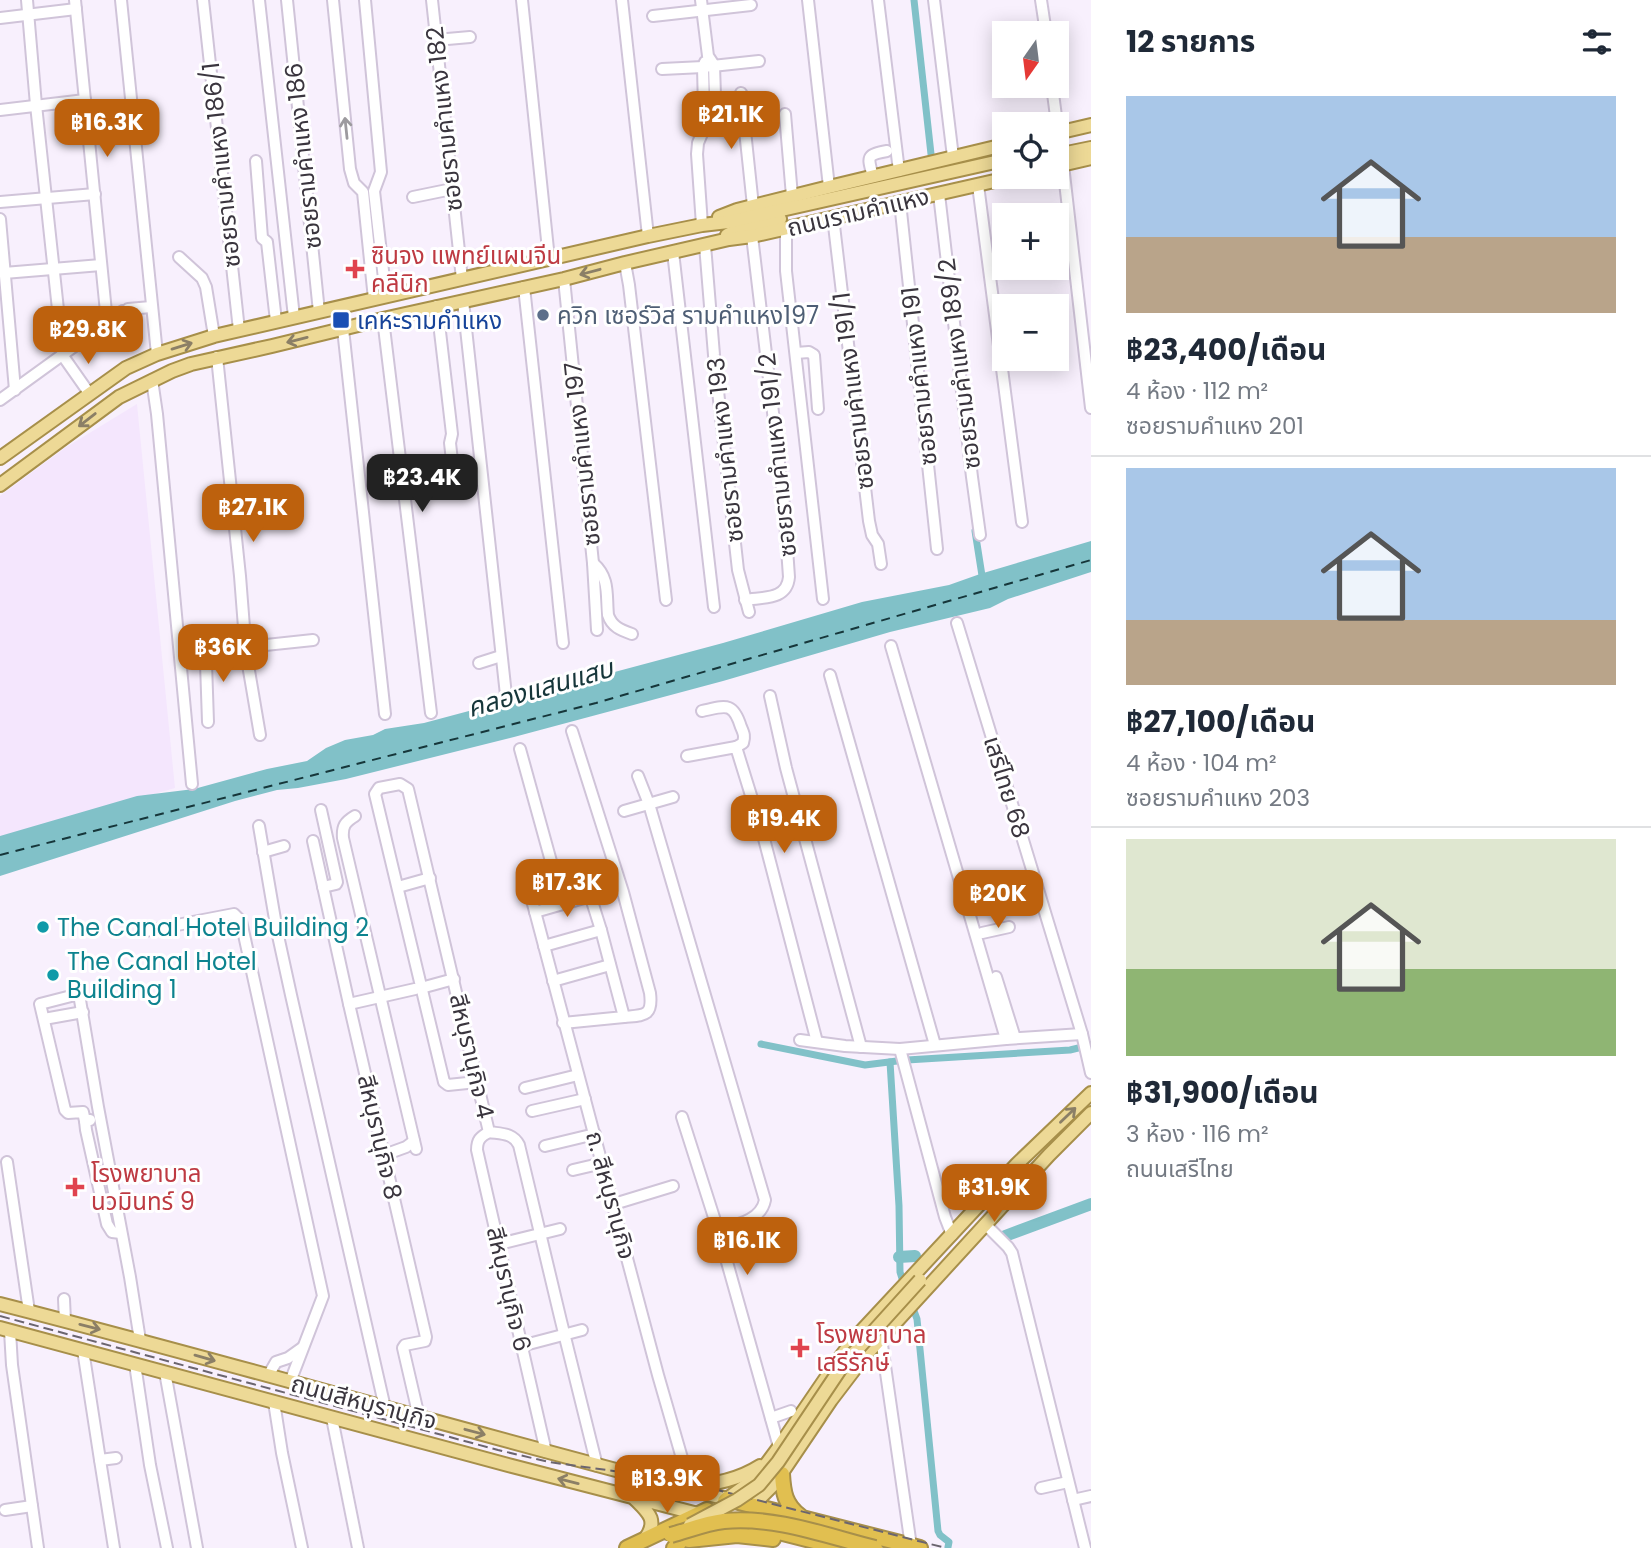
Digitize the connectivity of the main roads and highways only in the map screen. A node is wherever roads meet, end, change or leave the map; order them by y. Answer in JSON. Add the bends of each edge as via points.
{"nodes":[{"id":1,"x":1091,"y":125,"type":"edge"},
{"id":2,"x":1069,"y":130,"type":"edge"},
{"id":3,"x":1091,"y":140,"type":"edge"},
{"id":4,"x":1069,"y":145,"type":"edge"},
{"id":5,"x":992,"y":148,"type":"edge"},
{"id":6,"x":1091,"y":148,"type":"edge"},
{"id":7,"x":1069,"y":158,"type":"edge"},
{"id":8,"x":1091,"y":158,"type":"edge"},
{"id":9,"x":1069,"y":161,"type":"edge"},
{"id":10,"x":992,"y":163,"type":"edge"},
{"id":11,"x":992,"y":171,"type":"edge"},
{"id":12,"x":992,"y":182,"type":"edge"},
{"id":13,"x":702,"y":225,"type":"junction"},
{"id":14,"x":705,"y":245,"type":"junction"},
{"id":15,"x":0,"y":458,"type":"edge"},
{"id":16,"x":0,"y":485,"type":"edge"},
{"id":17,"x":1091,"y":1093,"type":"edge"},
{"id":18,"x":1091,"y":1113,"type":"edge"},
{"id":19,"x":1038,"y":1144,"type":"junction"},
{"id":20,"x":919,"y":1275,"type":"junction"},
{"id":21,"x":0,"y":1304,"type":"edge"},
{"id":22,"x":5,"y":1329,"type":"edge"},
{"id":23,"x":140,"y":1340,"type":"junction"},
{"id":24,"x":135,"y":1364,"type":"junction"},
{"id":25,"x":827,"y":1377,"type":"junction"},
{"id":26,"x":841,"y":1388,"type":"junction"},
{"id":27,"x":385,"y":1408,"type":"junction"},
{"id":28,"x":379,"y":1430,"type":"junction"},
{"id":29,"x":771,"y":1459,"type":"junction"},
{"id":30,"x":782,"y":1474,"type":"junction"},
{"id":31,"x":676,"y":1486,"type":"junction"},
{"id":32,"x":634,"y":1498,"type":"junction"},
{"id":33,"x":727,"y":1499,"type":"junction"},
{"id":34,"x":752,"y":1506,"type":"junction"},
{"id":35,"x":698,"y":1514,"type":"junction"},
{"id":36,"x":802,"y":1518,"type":"junction"},
{"id":37,"x":726,"y":1520,"type":"junction"},
{"id":38,"x":861,"y":1533,"type":"junction"},
{"id":39,"x":668,"y":1539,"type":"edge"},
{"id":40,"x":689,"y":1540,"type":"junction"},
{"id":41,"x":747,"y":1542,"type":"edge"},
{"id":42,"x":645,"y":1544,"type":"edge"},
{"id":43,"x":915,"y":1547,"type":"edge"},
{"id":44,"x":627,"y":1548,"type":"edge"},
{"id":45,"x":808,"y":1548,"type":"edge"},
{"id":46,"x":842,"y":1548,"type":"edge"},
{"id":47,"x":858,"y":1548,"type":"edge"},
{"id":48,"x":876,"y":1548,"type":"edge"}],
"edges":[{"from":1,"to":2,"type":"main road"},
{"from":3,"to":4,"type":"main road"},
{"from":5,"to":13,"type":"main road","name":"ถนนรามคำแหง","via":[[753,206]]},
{"from":6,"to":7,"type":"main road"},
{"from":8,"to":9,"type":"main road"},
{"from":10,"to":13,"type":"main road","name":"ถนนรามคำแหง"},
{"from":11,"to":14,"type":"main road","name":"ถนนรามคำแหง","via":[[752,226]]},
{"from":12,"to":14,"type":"main road","name":"ถนนรามคำแหง"},
{"from":15,"to":13,"type":"main road","name":"ถนนรามคำแหง","one_way":true,"via":[[126,368],[157,354],[276,321]]},
{"from":14,"to":16,"type":"main road","name":"ถนนรามคำแหง","one_way":true,"via":[[191,363],[119,397]]},
{"from":19,"to":17,"type":"main road","one_way":true},
{"from":18,"to":26,"type":"main road","via":[[921,1294]]},
{"from":19,"to":20,"type":"main road"},
{"from":19,"to":20,"type":"main road","via":[[1012,1181]]},
{"from":20,"to":25,"type":"main road","via":[[855,1338]]},
{"from":20,"to":39,"type":"main road","bridge":true,"via":[[850,1356],[759,1485]]},
{"from":21,"to":23,"type":"main road","name":"ถนนสีหบุรานุกิจ","one_way":true},
{"from":22,"to":24,"type":"main road","name":"ถนนสีหบุรานุกิจ"},
{"from":23,"to":24,"type":"main road"},
{"from":23,"to":27,"type":"main road","name":"ถนนสีหบุรานุกิจ","one_way":true},
{"from":24,"to":28,"type":"main road","name":"ถนนสีหบุรานุกิจ"},
{"from":25,"to":26,"type":"main road","via":[[830,1386]]},
{"from":25,"to":29,"type":"main road"},
{"from":26,"to":30,"type":"main road"},
{"from":27,"to":28,"type":"main road"},
{"from":27,"to":31,"type":"main road","name":"ถนนสีหบุรานุกิจ","one_way":true},
{"from":32,"to":28,"type":"main road","name":"ถนนสีหบุรานุกิจ","one_way":true},
{"from":29,"to":31,"type":"main road","via":[[739,1476]]},
{"from":29,"to":33,"type":"main road"},
{"from":30,"to":34,"type":"main road"},
{"from":30,"to":36,"type":"highway","via":[[786,1501]]},
{"from":31,"to":33,"type":"main road","name":"ถนนสีหบุรานุกิจ"},
{"from":32,"to":35,"type":"main road","name":"ถนนสีหบุรานุกิจ"},
{"from":32,"to":42,"type":"main road","via":[[652,1520]]},
{"from":33,"to":34,"type":"highway"},
{"from":33,"to":35,"type":"highway"},
{"from":34,"to":36,"type":"highway"},
{"from":34,"to":37,"type":"highway"},
{"from":35,"to":37,"type":"highway"},
{"from":35,"to":39,"type":"highway"},
{"from":36,"to":38,"type":"highway"},
{"from":37,"to":40,"type":"highway"},
{"from":37,"to":46,"type":"highway"},
{"from":38,"to":43,"type":"highway"},
{"from":38,"to":47,"type":"highway"},
{"from":39,"to":40,"type":"highway"},
{"from":39,"to":42,"type":"highway"},
{"from":39,"to":48,"type":"highway","bridge":true,"via":[[723,1521],[755,1521]]},
{"from":40,"to":41,"type":"highway","via":[[719,1536]]},
{"from":41,"to":45,"type":"highway","via":[[769,1538]]},
{"from":42,"to":44,"type":"highway"}]}
